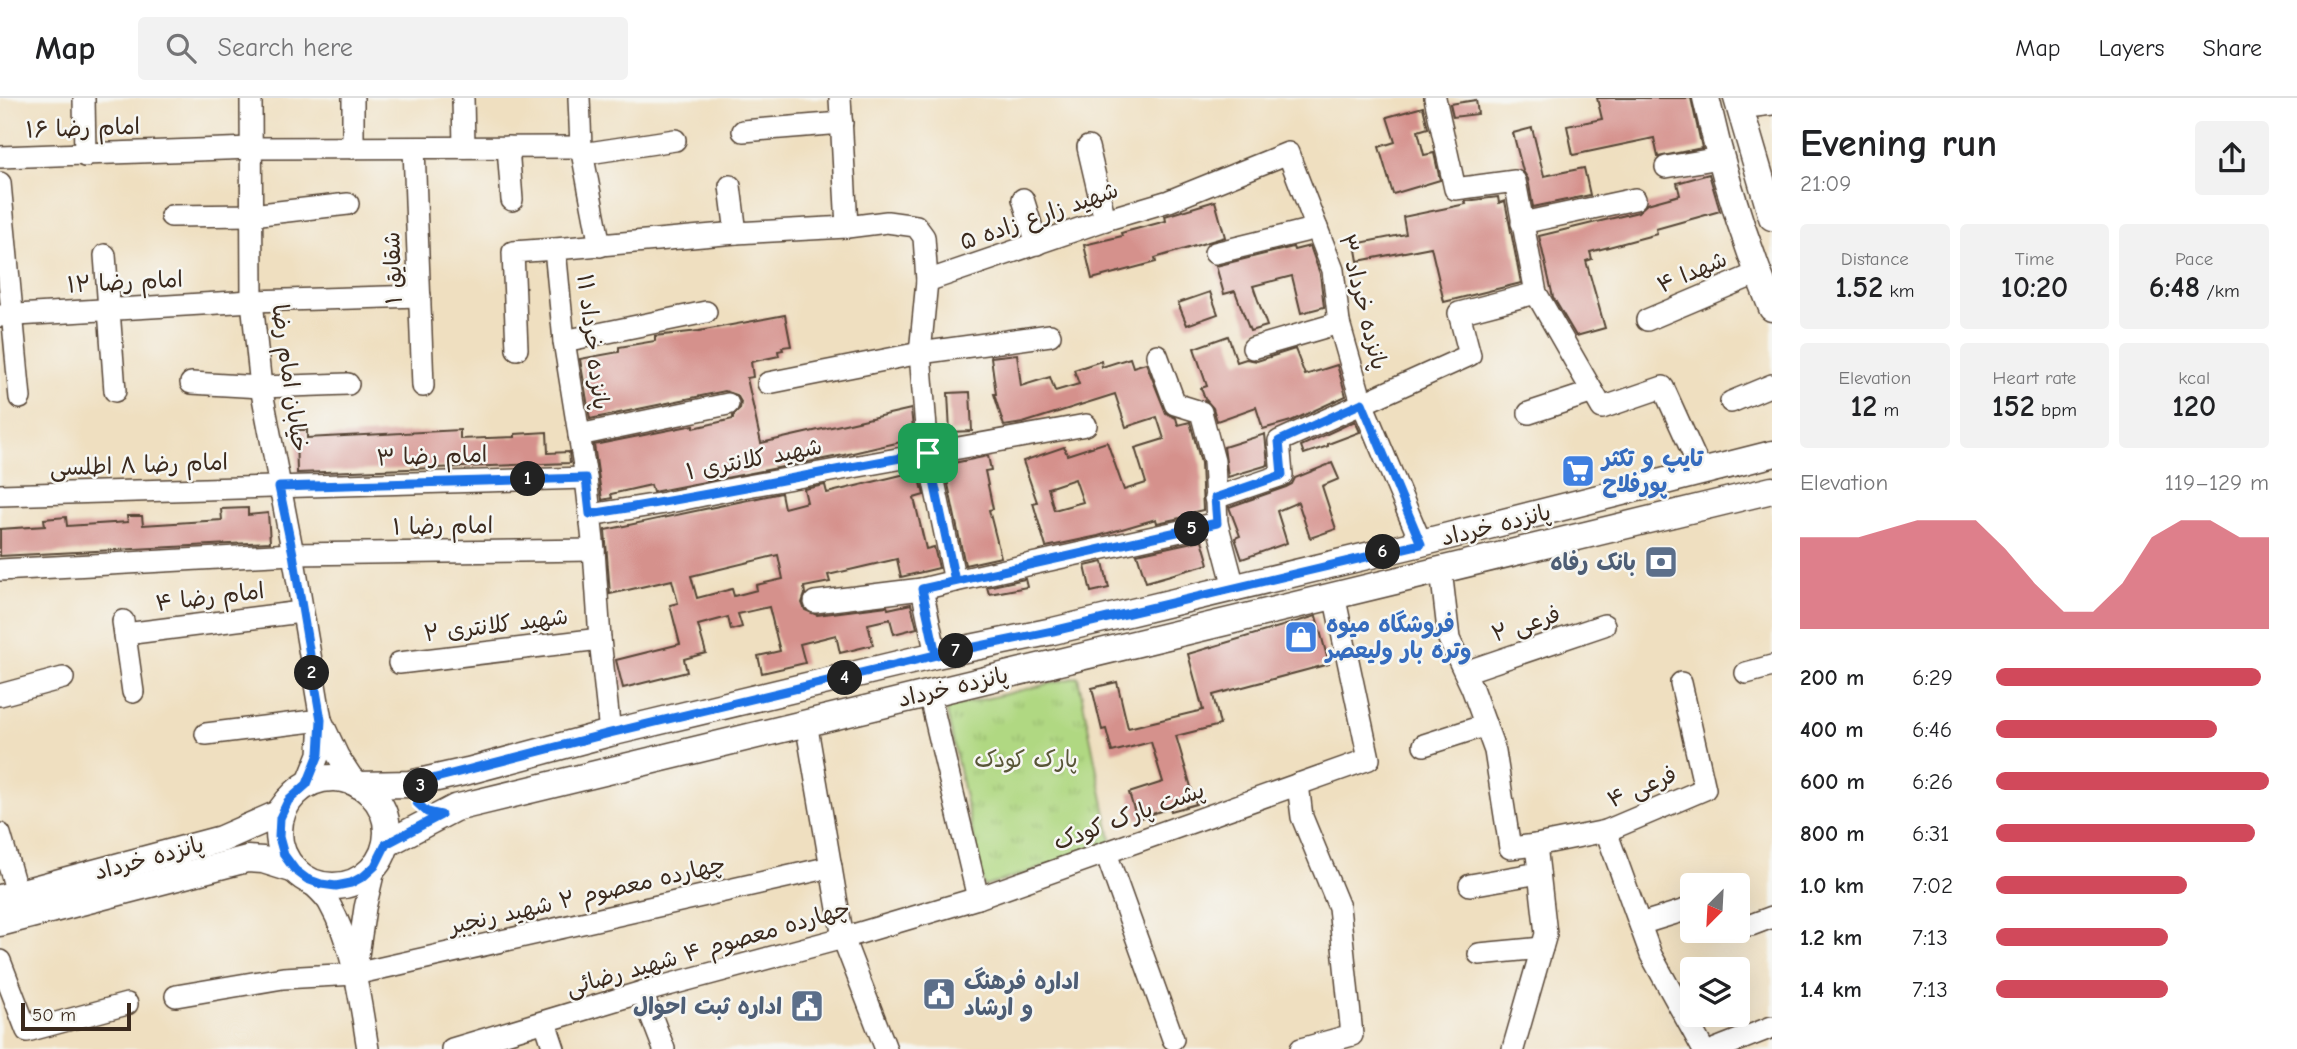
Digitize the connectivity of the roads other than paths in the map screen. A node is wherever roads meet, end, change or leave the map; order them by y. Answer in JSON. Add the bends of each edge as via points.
{"nodes":[{"id":1,"x":84,"y":98,"type":"edge"},
{"id":2,"x":251,"y":98,"type":"edge"},
{"id":3,"x":354,"y":98,"type":"edge"},
{"id":4,"x":463,"y":98,"type":"edge"},
{"id":5,"x":579,"y":98,"type":"edge"},
{"id":6,"x":839,"y":98,"type":"edge"},
{"id":7,"x":1435,"y":98,"type":"edge"},
{"id":8,"x":1706,"y":98,"type":"edge"},
{"id":9,"x":1738,"y":103,"type":"edge"},
{"id":10,"x":1772,"y":104,"type":"edge"},
{"id":11,"x":842,"y":123,"type":"junction"},
{"id":12,"x":743,"y":131,"type":"dead end"},
{"id":13,"x":675,"y":140,"type":"dead end"},
{"id":14,"x":464,"y":147,"type":"junction"},
{"id":15,"x":508,"y":147,"type":"junction"},
{"id":16,"x":1088,"y":147,"type":"dead end"},
{"id":17,"x":252,"y":148,"type":"junction"},
{"id":18,"x":353,"y":148,"type":"junction"},
{"id":19,"x":415,"y":148,"type":"junction"},
{"id":20,"x":581,"y":150,"type":"junction"},
{"id":21,"x":85,"y":156,"type":"junction"},
{"id":22,"x":0,"y":157,"type":"edge"},
{"id":23,"x":1720,"y":158,"type":"junction"},
{"id":24,"x":1666,"y":167,"type":"dead end"},
{"id":25,"x":0,"y":183,"type":"edge"},
{"id":26,"x":730,"y":186,"type":"dead end"},
{"id":27,"x":1023,"y":199,"type":"dead end"},
{"id":28,"x":1635,"y":199,"type":"dead end"},
{"id":29,"x":512,"y":200,"type":"dead end"},
{"id":30,"x":1169,"y":201,"type":"joint"},
{"id":31,"x":348,"y":204,"type":"dead end"},
{"id":32,"x":252,"y":215,"type":"junction"},
{"id":33,"x":171,"y":216,"type":"dead end"},
{"id":34,"x":1772,"y":217,"type":"edge"},
{"id":35,"x":1105,"y":220,"type":"junction"},
{"id":36,"x":1522,"y":223,"type":"junction"},
{"id":37,"x":847,"y":227,"type":"junction"},
{"id":38,"x":1317,"y":229,"type":"junction"},
{"id":39,"x":736,"y":233,"type":"junction"},
{"id":40,"x":1037,"y":244,"type":"junction"},
{"id":41,"x":600,"y":246,"type":"junction"},
{"id":42,"x":555,"y":248,"type":"junction"},
{"id":43,"x":1215,"y":253,"type":"dead end"},
{"id":44,"x":105,"y":256,"type":"dead end"},
{"id":45,"x":1758,"y":273,"type":"junction"},
{"id":46,"x":927,"y":281,"type":"junction"},
{"id":47,"x":1536,"y":293,"type":"junction"},
{"id":48,"x":420,"y":296,"type":"junction"},
{"id":49,"x":252,"y":301,"type":"junction"},
{"id":50,"x":1772,"y":308,"type":"edge"},
{"id":51,"x":107,"y":310,"type":"junction"},
{"id":52,"x":706,"y":312,"type":"dead end"},
{"id":53,"x":6,"y":315,"type":"edge"},
{"id":54,"x":1647,"y":320,"type":"dead end"},
{"id":55,"x":1339,"y":323,"type":"junction"},
{"id":56,"x":1050,"y":335,"type":"dead end"},
{"id":57,"x":564,"y":341,"type":"junction"},
{"id":58,"x":1253,"y":348,"type":"dead end"},
{"id":59,"x":517,"y":349,"type":"dead end"},
{"id":60,"x":920,"y":353,"type":"junction"},
{"id":61,"x":1157,"y":355,"type":"dead end"},
{"id":62,"x":191,"y":383,"type":"dead end"},
{"id":63,"x":768,"y":383,"type":"dead end"},
{"id":64,"x":348,"y":384,"type":"dead end"},
{"id":65,"x":13,"y":385,"type":"edge"},
{"id":66,"x":1772,"y":385,"type":"edge"},
{"id":67,"x":423,"y":386,"type":"dead end"},
{"id":68,"x":261,"y":387,"type":"junction"},
{"id":69,"x":115,"y":391,"type":"dead end"},
{"id":70,"x":1593,"y":392,"type":"junction"},
{"id":71,"x":1731,"y":402,"type":"dead end"},
{"id":72,"x":1362,"y":403,"type":"junction"},
{"id":73,"x":727,"y":404,"type":"dead end"},
{"id":74,"x":1529,"y":413,"type":"dead end"},
{"id":75,"x":1086,"y":425,"type":"dead end"},
{"id":76,"x":579,"y":435,"type":"junction"},
{"id":77,"x":928,"y":453,"type":"junction"},
{"id":78,"x":1769,"y":455,"type":"edge"},
{"id":79,"x":1701,"y":471,"type":"junction"},
{"id":80,"x":586,"y":478,"type":"junction"},
{"id":81,"x":279,"y":487,"type":"junction"},
{"id":82,"x":1769,"y":492,"type":"edge"},
{"id":83,"x":0,"y":495,"type":"edge"},
{"id":84,"x":1215,"y":498,"type":"junction"},
{"id":85,"x":590,"y":514,"type":"junction"},
{"id":86,"x":1217,"y":523,"type":"junction"},
{"id":87,"x":1421,"y":544,"type":"junction"},
{"id":88,"x":594,"y":550,"type":"junction"},
{"id":89,"x":293,"y":554,"type":"junction"},
{"id":90,"x":0,"y":570,"type":"edge"},
{"id":91,"x":1441,"y":570,"type":"junction"},
{"id":92,"x":955,"y":581,"type":"junction"},
{"id":93,"x":1234,"y":587,"type":"junction"},
{"id":94,"x":922,"y":589,"type":"junction"},
{"id":95,"x":1334,"y":595,"type":"junction"},
{"id":96,"x":815,"y":602,"type":"dead end"},
{"id":97,"x":302,"y":612,"type":"junction"},
{"id":98,"x":1604,"y":625,"type":"dead end"},
{"id":99,"x":600,"y":639,"type":"junction"},
{"id":100,"x":936,"y":655,"type":"junction"},
{"id":101,"x":399,"y":663,"type":"dead end"},
{"id":102,"x":1772,"y":666,"type":"edge"},
{"id":103,"x":1465,"y":672,"type":"junction"},
{"id":104,"x":1746,"y":673,"type":"dead end"},
{"id":105,"x":63,"y":678,"type":"dead end"},
{"id":106,"x":1681,"y":684,"type":"dead end"},
{"id":107,"x":133,"y":692,"type":"dead end"},
{"id":108,"x":929,"y":693,"type":"junction"},
{"id":109,"x":0,"y":695,"type":"edge"},
{"id":110,"x":321,"y":720,"type":"junction"},
{"id":111,"x":806,"y":722,"type":"junction"},
{"id":112,"x":1486,"y":725,"type":"junction"},
{"id":113,"x":610,"y":733,"type":"junction"},
{"id":114,"x":206,"y":734,"type":"dead end"},
{"id":115,"x":1424,"y":745,"type":"dead end"},
{"id":116,"x":424,"y":781,"type":"junction"},
{"id":117,"x":357,"y":784,"type":"junction"},
{"id":118,"x":1298,"y":784,"type":"junction"},
{"id":119,"x":297,"y":793,"type":"junction"},
{"id":120,"x":441,"y":815,"type":"junction"},
{"id":121,"x":1606,"y":831,"type":"junction"},
{"id":122,"x":0,"y":834,"type":"edge"},
{"id":123,"x":1536,"y":845,"type":"junction"},
{"id":124,"x":1106,"y":853,"type":"junction"},
{"id":125,"x":381,"y":855,"type":"junction"},
{"id":126,"x":831,"y":867,"type":"junction"},
{"id":127,"x":1539,"y":873,"type":"junction"},
{"id":128,"x":301,"y":875,"type":"junction"},
{"id":129,"x":1470,"y":885,"type":"dead end"},
{"id":130,"x":8,"y":895,"type":"edge"},
{"id":131,"x":978,"y":898,"type":"junction"},
{"id":132,"x":1680,"y":912,"type":"edge"},
{"id":133,"x":1772,"y":917,"type":"edge"},
{"id":134,"x":0,"y":923,"type":"edge"},
{"id":135,"x":1640,"y":924,"type":"junction"},
{"id":136,"x":1751,"y":925,"type":"dead end"},
{"id":137,"x":843,"y":938,"type":"junction"},
{"id":138,"x":1542,"y":948,"type":"junction"},
{"id":139,"x":1479,"y":954,"type":"dead end"},
{"id":140,"x":0,"y":961,"type":"edge"},
{"id":141,"x":355,"y":974,"type":"junction"},
{"id":142,"x":642,"y":992,"type":"junction"},
{"id":143,"x":176,"y":996,"type":"dead end"},
{"id":144,"x":127,"y":1004,"type":"dead end"},
{"id":145,"x":545,"y":1022,"type":"junction"},
{"id":146,"x":1772,"y":1027,"type":"edge"},
{"id":147,"x":1173,"y":1039,"type":"dead end"},
{"id":148,"x":1726,"y":1047,"type":"edge"},
{"id":149,"x":368,"y":1049,"type":"edge"},
{"id":150,"x":452,"y":1049,"type":"edge"},
{"id":151,"x":554,"y":1049,"type":"edge"},
{"id":152,"x":664,"y":1049,"type":"edge"},
{"id":153,"x":886,"y":1049,"type":"edge"},
{"id":154,"x":1301,"y":1049,"type":"edge"},
{"id":155,"x":1513,"y":1049,"type":"edge"},
{"id":156,"x":1703,"y":1049,"type":"edge"}],
"edges":[{"from":1,"to":21,"type":"street"},
{"from":2,"to":17,"type":"street","name":"خیابان امام رضا"},
{"from":3,"to":18,"type":"street"},
{"from":4,"to":14,"type":"street"},
{"from":5,"to":20,"type":"street"},
{"from":6,"to":11,"type":"street"},
{"from":7,"to":36,"type":"street","via":[[1455,189],[1515,181]]},
{"from":8,"to":23,"type":"main road"},
{"from":9,"to":10,"type":"street"},
{"from":9,"to":34,"type":"main road"},
{"from":11,"to":12,"type":"street"},
{"from":11,"to":37,"type":"street"},
{"from":13,"to":20,"type":"street","name":"امام رضا ۱۶"},
{"from":14,"to":15,"type":"street","name":"امام رضا ۱۶"},
{"from":14,"to":19,"type":"street","name":"امام رضا ۱۶"},
{"from":15,"to":20,"type":"street","name":"امام رضا ۱۶"},
{"from":15,"to":29,"type":"street"},
{"from":16,"to":35,"type":"street"},
{"from":17,"to":18,"type":"street","name":"امام رضا ۱۶"},
{"from":17,"to":21,"type":"street","name":"امام رضا ۱۶"},
{"from":17,"to":32,"type":"street","name":"خیابان امام رضا"},
{"from":18,"to":19,"type":"street","name":"امام رضا ۱۶"},
{"from":19,"to":48,"type":"street","name":"شقایق ۱"},
{"from":20,"to":41,"type":"street"},
{"from":21,"to":22,"type":"street","name":"امام رضا ۱۶"},
{"from":23,"to":24,"type":"street"},
{"from":23,"to":45,"type":"main road"},
{"from":25,"to":53,"type":"street"},
{"from":26,"to":39,"type":"street"},
{"from":27,"to":40,"type":"street"},
{"from":28,"to":36,"type":"street"},
{"from":30,"to":35,"type":"street","name":"شهید زارع زاده ۵"},
{"from":30,"to":38,"type":"street","name":"پانزده خرداد ۳","via":[[1288,153]]},
{"from":31,"to":32,"type":"street"},
{"from":32,"to":33,"type":"street"},
{"from":32,"to":49,"type":"street","name":"خیابان امام رضا"},
{"from":35,"to":40,"type":"street","name":"شهید زارع زاده ۵"},
{"from":36,"to":47,"type":"street"},
{"from":37,"to":39,"type":"street","name":"پانزده خرداد ۱۱"},
{"from":37,"to":46,"type":"street","name":"پانزده خرداد ۱۱","via":[[887,222],[916,226],[925,237]]},
{"from":38,"to":43,"type":"street"},
{"from":38,"to":55,"type":"street","name":"پانزده خرداد ۳","via":[[1333,270]]},
{"from":39,"to":41,"type":"street","name":"پانزده خرداد ۱۱"},
{"from":40,"to":46,"type":"street","name":"شهید زارع زاده ۵"},
{"from":41,"to":42,"type":"street","name":"پانزده خرداد ۱۱"},
{"from":42,"to":57,"type":"street","name":"پانزده خرداد ۱۱"},
{"from":42,"to":59,"type":"street","via":[[513,252]]},
{"from":44,"to":51,"type":"street"},
{"from":45,"to":50,"type":"main road"},
{"from":45,"to":54,"type":"street","name":"شهدا ۴"},
{"from":46,"to":60,"type":"street"},
{"from":47,"to":70,"type":"street"},
{"from":47,"to":72,"type":"street","via":[[1459,313],[1470,355]]},
{"from":48,"to":49,"type":"street","name":"امام رضا ۱۲"},
{"from":48,"to":67,"type":"street","name":"شقایق ۱"},
{"from":49,"to":51,"type":"street","name":"امام رضا ۱۲"},
{"from":49,"to":68,"type":"street","name":"خیابان امام رضا"},
{"from":51,"to":53,"type":"street","name":"امام رضا ۱۲"},
{"from":51,"to":69,"type":"street"},
{"from":52,"to":57,"type":"street"},
{"from":53,"to":65,"type":"street"},
{"from":55,"to":58,"type":"street"},
{"from":55,"to":72,"type":"street","name":"پانزده خرداد ۳"},
{"from":56,"to":60,"type":"street"},
{"from":57,"to":76,"type":"street","name":"پانزده خرداد ۱۱"},
{"from":60,"to":63,"type":"street"},
{"from":60,"to":77,"type":"street"},
{"from":61,"to":84,"type":"street","via":[[1175,404],[1200,412],[1214,461]]},
{"from":62,"to":68,"type":"street"},
{"from":64,"to":68,"type":"street"},
{"from":66,"to":71,"type":"street"},
{"from":68,"to":81,"type":"street","name":"خیابان امام رضا"},
{"from":70,"to":74,"type":"street"},
{"from":70,"to":79,"type":"street","via":[[1602,408],[1663,387]]},
{"from":72,"to":84,"type":"street","via":[[1279,441],[1282,475]]},
{"from":72,"to":87,"type":"street","name":"پانزده خرداد ۳"},
{"from":73,"to":76,"type":"street"},
{"from":75,"to":77,"type":"street","name":"شهید کلانتری ۱"},
{"from":76,"to":80,"type":"street","name":"پانزده خرداد ۱۱"},
{"from":77,"to":85,"type":"street","name":"شهید کلانتری ۱"},
{"from":77,"to":92,"type":"street"},
{"from":78,"to":79,"type":"main road","name":"پانزده خرداد"},
{"from":79,"to":87,"type":"main road","name":"پانزده خرداد"},
{"from":80,"to":81,"type":"street","name":"امام رضا ۳"},
{"from":80,"to":85,"type":"street","name":"پانزده خرداد ۱۱"},
{"from":81,"to":83,"type":"street","name":"امام رضا ۸ اطلسی"},
{"from":81,"to":89,"type":"street","name":"خیابان امام رضا"},
{"from":82,"to":91,"type":"main road","name":"پانزده خرداد"},
{"from":84,"to":86,"type":"street"},
{"from":85,"to":88,"type":"street","name":"پانزده خرداد ۱۱"},
{"from":86,"to":92,"type":"street"},
{"from":86,"to":93,"type":"street"},
{"from":87,"to":93,"type":"main road","name":"پانزده خرداد"},
{"from":88,"to":89,"type":"street","name":"امام رضا ۱"},
{"from":88,"to":99,"type":"street","name":"پانزده خرداد ۱۱"},
{"from":89,"to":90,"type":"street","name":"امام رضا ۱"},
{"from":89,"to":97,"type":"street","name":"خیابان امام رضا"},
{"from":91,"to":95,"type":"main road","name":"پانزده خرداد"},
{"from":91,"to":103,"type":"street","via":[[1449,639]]},
{"from":92,"to":94,"type":"street"},
{"from":93,"to":100,"type":"main road","name":"پانزده خرداد"},
{"from":94,"to":96,"type":"street"},
{"from":94,"to":100,"type":"street"},
{"from":95,"to":108,"type":"main road","name":"پانزده خرداد"},
{"from":95,"to":118,"type":"street","name":"پشت پارک کودک","via":[[1369,759]]},
{"from":97,"to":107,"type":"street","name":"امام رضا ۴","via":[[124,627]]},
{"from":97,"to":110,"type":"street","name":"خیابان امام رضا"},
{"from":98,"to":103,"type":"street","name":"فرعی ۲"},
{"from":99,"to":101,"type":"street","name":"شهید کلانتری ۲"},
{"from":99,"to":113,"type":"street","name":"پانزده خرداد ۱۱"},
{"from":100,"to":113,"type":"main road","name":"پانزده خرداد"},
{"from":102,"to":104,"type":"street"},
{"from":103,"to":112,"type":"street"},
{"from":105,"to":109,"type":"street"},
{"from":106,"to":121,"type":"street","name":"فرعی ۴","via":[[1705,789]]},
{"from":108,"to":111,"type":"main road","name":"پانزده خرداد"},
{"from":108,"to":131,"type":"street"},
{"from":110,"to":114,"type":"street"},
{"from":110,"to":117,"type":"street"},
{"from":110,"to":119,"type":"street","name":"خیابان امام رضا","via":[[319,754]]},
{"from":111,"to":120,"type":"main road","name":"پانزده خرداد"},
{"from":111,"to":126,"type":"street"},
{"from":112,"to":115,"type":"street"},
{"from":112,"to":123,"type":"street","via":[[1510,848]]},
{"from":113,"to":116,"type":"main road","name":"پانزده خرداد"},
{"from":116,"to":117,"type":"main road","name":"پانزده خرداد"},
{"from":116,"to":120,"type":"main road","via":[[417,803],[427,812]]},
{"from":117,"to":119,"type":"main road","via":[[322,779]]},
{"from":117,"to":125,"type":"main road","via":[[382,808],[387,826]]},
{"from":118,"to":124,"type":"street","name":"پشت پارک کودک"},
{"from":118,"to":154,"type":"street","via":[[1302,817],[1339,907],[1352,1035]]},
{"from":119,"to":128,"type":"main road","via":[[280,818],[279,837],[284,855]]},
{"from":119,"to":130,"type":"main road","name":"پانزده خرداد","via":[[278,814],[221,839]]},
{"from":120,"to":125,"type":"main road","name":"پانزده خرداد"},
{"from":121,"to":123,"type":"street","name":"فرعی ۴"},
{"from":121,"to":135,"type":"street"},
{"from":122,"to":130,"type":"street"},
{"from":123,"to":127,"type":"street"},
{"from":124,"to":131,"type":"street","name":"پشت پارک کودک"},
{"from":124,"to":147,"type":"street"},
{"from":125,"to":128,"type":"main road","via":[[364,876],[344,884],[321,884]]},
{"from":125,"to":141,"type":"street","via":[[365,908]]},
{"from":126,"to":137,"type":"street"},
{"from":126,"to":141,"type":"street","name":"چهارده معصوم ۲ شهید رنجبر"},
{"from":127,"to":129,"type":"street"},
{"from":127,"to":138,"type":"street","via":[[1546,934]]},
{"from":128,"to":134,"type":"main road","name":"پانزده خرداد","via":[[263,860],[247,859]]},
{"from":128,"to":141,"type":"street","via":[[328,901]]},
{"from":131,"to":137,"type":"street","name":"چهارده معصوم ۴ شهید رضائی"},
{"from":132,"to":135,"type":"street"},
{"from":133,"to":136,"type":"street"},
{"from":135,"to":156,"type":"street","via":[[1651,955]]},
{"from":137,"to":142,"type":"street","name":"چهارده معصوم ۴ شهید رضائی"},
{"from":137,"to":153,"type":"street"},
{"from":138,"to":139,"type":"street"},
{"from":138,"to":155,"type":"street"},
{"from":140,"to":144,"type":"street","via":[[27,1031]]},
{"from":141,"to":143,"type":"street","name":"چهارده معصوم ۲ شهید رنجبر","via":[[283,978]]},
{"from":141,"to":149,"type":"street"},
{"from":142,"to":145,"type":"street","name":"چهارده معصوم ۴ شهید رضائی"},
{"from":142,"to":152,"type":"street"},
{"from":145,"to":150,"type":"street","name":"چهارده معصوم ۴ شهید رضائی"},
{"from":145,"to":151,"type":"street"},
{"from":146,"to":148,"type":"street"}]}
